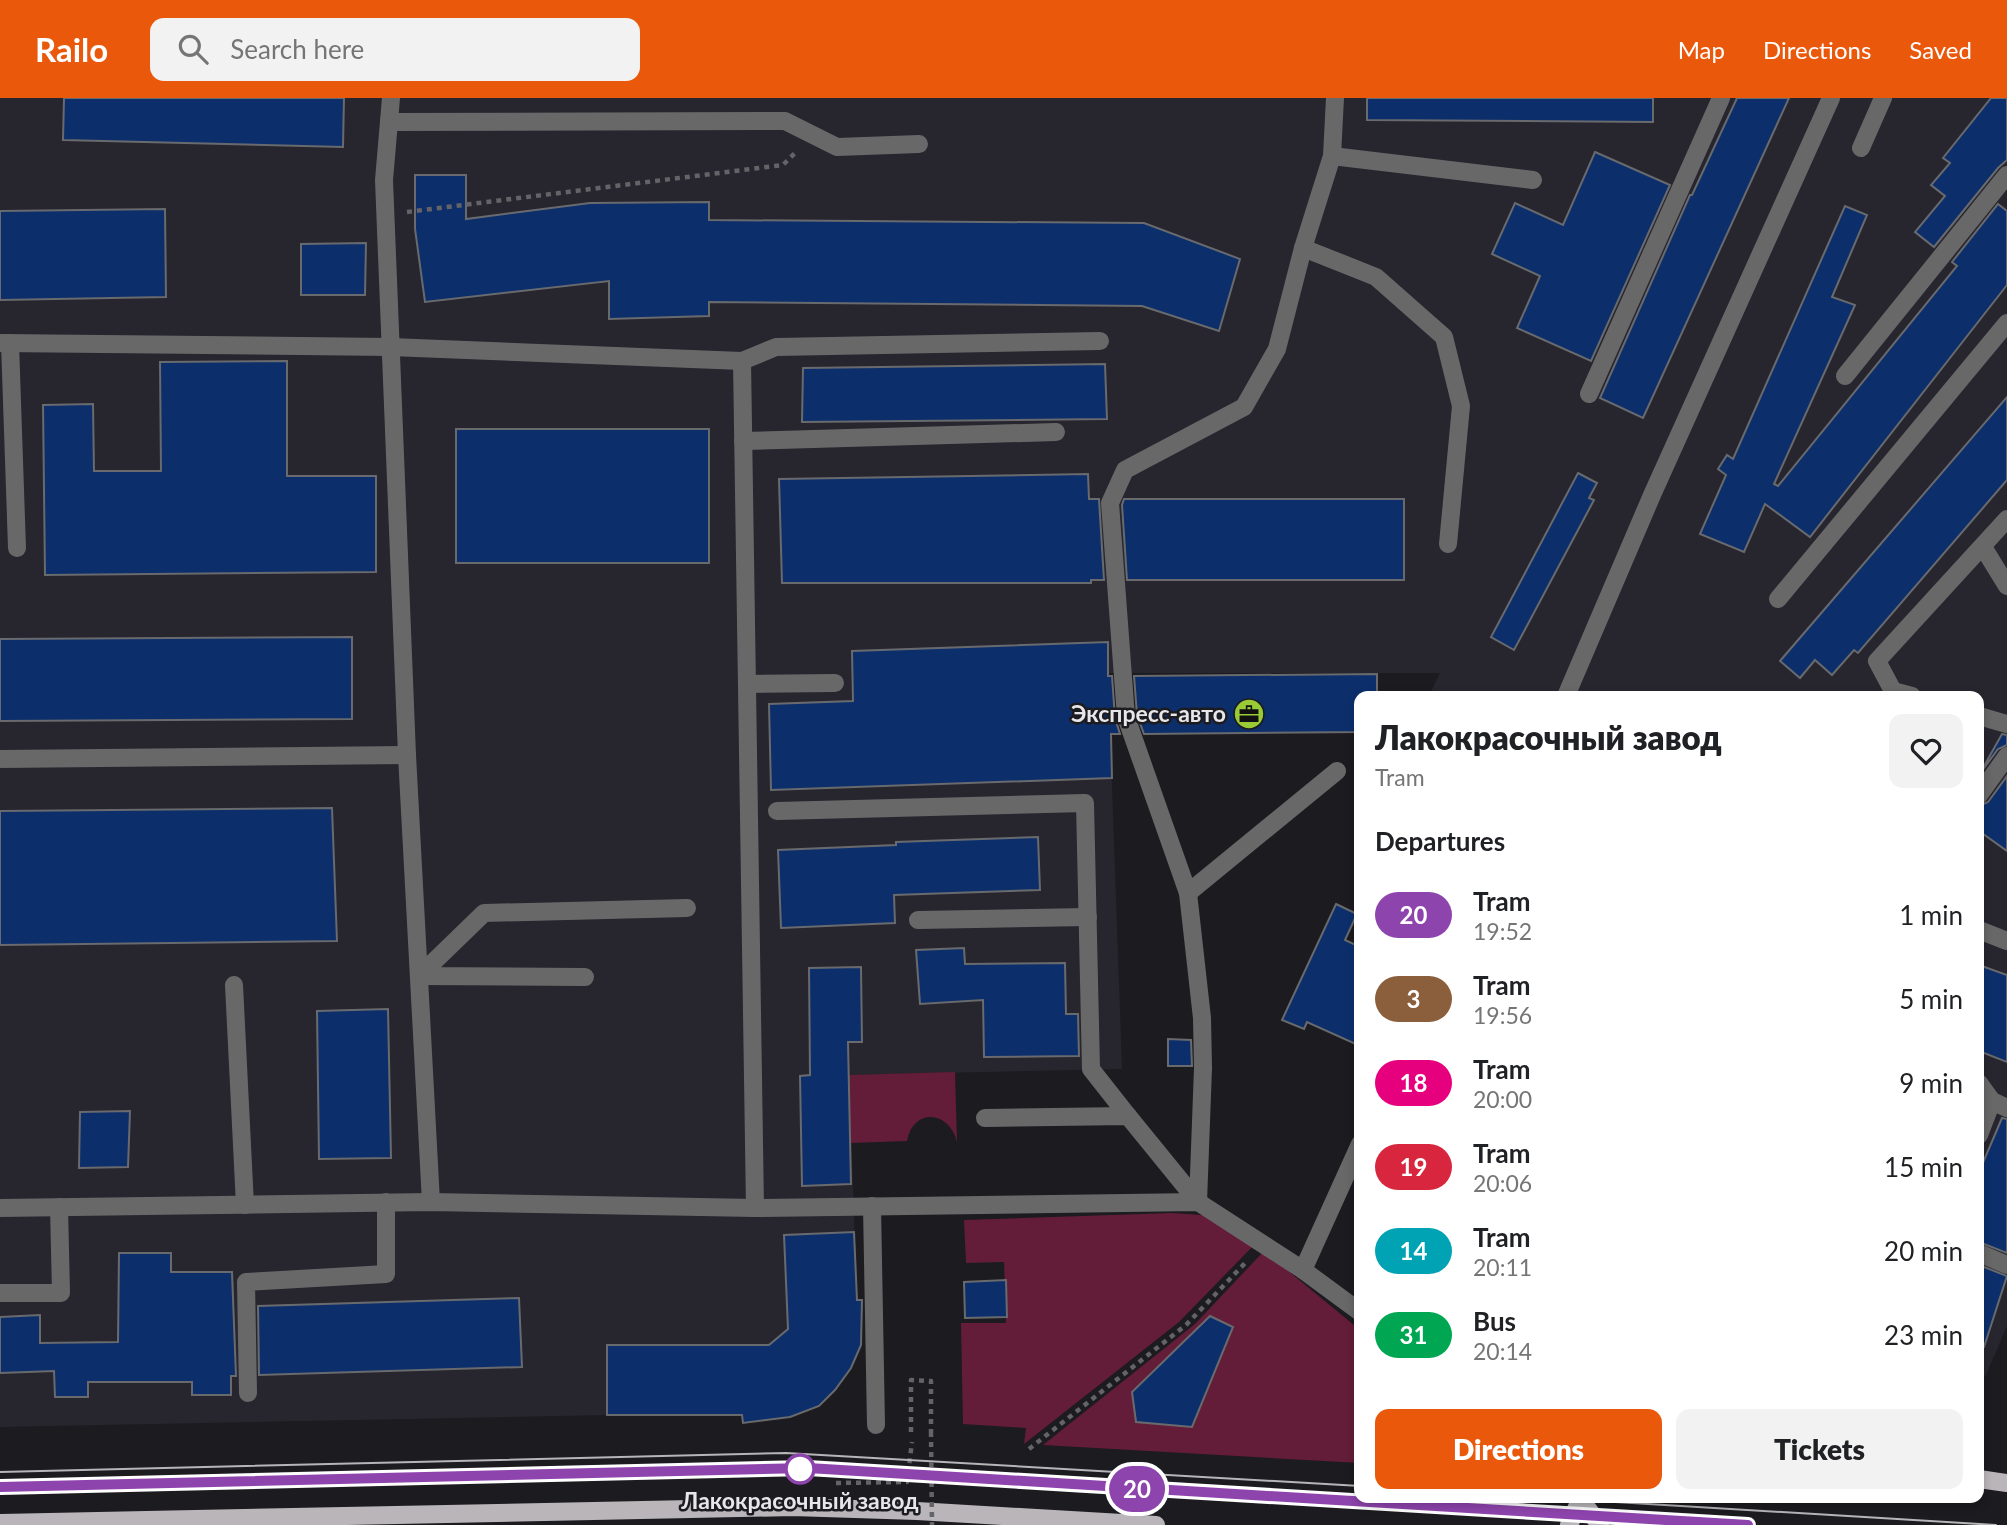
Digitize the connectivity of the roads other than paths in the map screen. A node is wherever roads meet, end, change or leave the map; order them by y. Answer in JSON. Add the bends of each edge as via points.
{"nodes":[{"id":1,"x":391,"y":98,"type":"edge"},
{"id":2,"x":1335,"y":98,"type":"edge"},
{"id":3,"x":1721,"y":98,"type":"edge"},
{"id":4,"x":1831,"y":98,"type":"edge"},
{"id":5,"x":1883,"y":98,"type":"edge"},
{"id":6,"x":389,"y":122,"type":"junction"},
{"id":7,"x":919,"y":144,"type":"dead end"},
{"id":8,"x":1861,"y":148,"type":"dead end"},
{"id":9,"x":1332,"y":156,"type":"junction"},
{"id":10,"x":2007,"y":175,"type":"edge"},
{"id":11,"x":1533,"y":180,"type":"dead end"},
{"id":12,"x":1303,"y":248,"type":"junction"},
{"id":13,"x":2007,"y":323,"type":"edge"},
{"id":14,"x":1100,"y":341,"type":"dead end"},
{"id":15,"x":5,"y":343,"type":"edge"},
{"id":16,"x":391,"y":347,"type":"junction"},
{"id":17,"x":742,"y":360,"type":"junction"},
{"id":18,"x":1845,"y":376,"type":"dead end"},
{"id":19,"x":1589,"y":394,"type":"dead end"},
{"id":20,"x":1056,"y":432,"type":"dead end"},
{"id":21,"x":743,"y":441,"type":"junction"},
{"id":22,"x":2007,"y":519,"type":"edge"},
{"id":23,"x":1448,"y":544,"type":"dead end"},
{"id":24,"x":1983,"y":547,"type":"junction"},
{"id":25,"x":17,"y":548,"type":"dead end"},
{"id":26,"x":2007,"y":586,"type":"edge"},
{"id":27,"x":1778,"y":599,"type":"dead end"},
{"id":28,"x":835,"y":683,"type":"dead end"},
{"id":29,"x":747,"y":684,"type":"junction"},
{"id":30,"x":1568,"y":691,"type":"edge"},
{"id":31,"x":1893,"y":691,"type":"edge"},
{"id":32,"x":1984,"y":717,"type":"edge"},
{"id":33,"x":2007,"y":724,"type":"edge"},
{"id":34,"x":407,"y":755,"type":"junction"},
{"id":35,"x":2007,"y":756,"type":"edge"},
{"id":36,"x":0,"y":759,"type":"edge"},
{"id":37,"x":1337,"y":771,"type":"dead end"},
{"id":38,"x":1984,"y":788,"type":"edge"},
{"id":39,"x":777,"y":811,"type":"dead end"},
{"id":40,"x":1188,"y":893,"type":"junction"},
{"id":41,"x":687,"y":908,"type":"dead end"},
{"id":42,"x":1088,"y":917,"type":"junction"},
{"id":43,"x":918,"y":920,"type":"dead end"},
{"id":44,"x":1984,"y":932,"type":"edge"},
{"id":45,"x":2007,"y":941,"type":"edge"},
{"id":46,"x":419,"y":976,"type":"junction"},
{"id":47,"x":585,"y":977,"type":"dead end"},
{"id":48,"x":234,"y":985,"type":"dead end"},
{"id":49,"x":1984,"y":1088,"type":"edge"},
{"id":50,"x":1999,"y":1105,"type":"edge"},
{"id":51,"x":1128,"y":1115,"type":"junction"},
{"id":52,"x":985,"y":1118,"type":"dead end"},
{"id":53,"x":1984,"y":1128,"type":"edge"},
{"id":54,"x":1354,"y":1157,"type":"edge"},
{"id":55,"x":386,"y":1202,"type":"junction"},
{"id":56,"x":431,"y":1202,"type":"junction"},
{"id":57,"x":1198,"y":1202,"type":"junction"},
{"id":58,"x":245,"y":1205,"type":"junction"},
{"id":59,"x":872,"y":1206,"type":"junction"},
{"id":60,"x":0,"y":1208,"type":"edge"},
{"id":61,"x":59,"y":1208,"type":"junction"},
{"id":62,"x":755,"y":1208,"type":"junction"},
{"id":63,"x":1984,"y":1255,"type":"edge"},
{"id":64,"x":2007,"y":1265,"type":"edge"},
{"id":65,"x":1303,"y":1270,"type":"junction"},
{"id":66,"x":0,"y":1293,"type":"edge"},
{"id":67,"x":1354,"y":1308,"type":"edge"},
{"id":68,"x":247,"y":1393,"type":"dead end"},
{"id":69,"x":876,"y":1425,"type":"dead end"},
{"id":70,"x":1984,"y":1480,"type":"edge"},
{"id":71,"x":2007,"y":1483,"type":"edge"},
{"id":72,"x":1579,"y":1503,"type":"edge"},
{"id":73,"x":1584,"y":1503,"type":"edge"},
{"id":74,"x":0,"y":1522,"type":"edge"},
{"id":75,"x":1156,"y":1525,"type":"edge"},
{"id":76,"x":1569,"y":1525,"type":"edge"},
{"id":77,"x":1600,"y":1525,"type":"edge"}],
"edges":[{"from":1,"to":6,"type":"lane"},
{"from":2,"to":9,"type":"lane"},
{"from":3,"to":19,"type":"lane"},
{"from":4,"to":30,"type":"lane"},
{"from":5,"to":8,"type":"lane"},
{"from":6,"to":7,"type":"lane","via":[[785,121],[836,147]]},
{"from":6,"to":16,"type":"lane","via":[[384,180]]},
{"from":9,"to":11,"type":"lane"},
{"from":9,"to":12,"type":"lane"},
{"from":10,"to":18,"type":"lane"},
{"from":12,"to":23,"type":"lane","via":[[1376,277],[1444,337],[1461,406]]},
{"from":12,"to":40,"type":"lane","via":[[1277,349],[1244,407],[1125,470],[1110,503],[1126,717]]},
{"from":13,"to":27,"type":"lane"},
{"from":14,"to":17,"type":"lane","via":[[776,347]]},
{"from":15,"to":16,"type":"lane"},
{"from":15,"to":25,"type":"lane"},
{"from":16,"to":17,"type":"lane"},
{"from":16,"to":34,"type":"lane"},
{"from":17,"to":21,"type":"lane"},
{"from":20,"to":21,"type":"lane"},
{"from":21,"to":29,"type":"lane"},
{"from":22,"to":24,"type":"lane"},
{"from":24,"to":26,"type":"lane"},
{"from":24,"to":31,"type":"lane","via":[[1877,661]]},
{"from":28,"to":29,"type":"lane"},
{"from":29,"to":62,"type":"lane"},
{"from":32,"to":33,"type":"lane"},
{"from":34,"to":36,"type":"lane"},
{"from":34,"to":46,"type":"lane"},
{"from":35,"to":38,"type":"lane"},
{"from":37,"to":40,"type":"lane"},
{"from":39,"to":42,"type":"lane","via":[[1085,803]]},
{"from":40,"to":57,"type":"lane","via":[[1202,1018]]},
{"from":41,"to":46,"type":"lane","via":[[484,913]]},
{"from":42,"to":43,"type":"lane"},
{"from":42,"to":51,"type":"lane","via":[[1091,1069]]},
{"from":44,"to":45,"type":"lane"},
{"from":46,"to":47,"type":"lane"},
{"from":46,"to":56,"type":"lane"},
{"from":48,"to":58,"type":"lane"},
{"from":49,"to":50,"type":"lane"},
{"from":50,"to":53,"type":"lane"},
{"from":51,"to":52,"type":"lane"},
{"from":51,"to":57,"type":"lane"},
{"from":54,"to":65,"type":"lane"},
{"from":55,"to":56,"type":"lane"},
{"from":55,"to":58,"type":"lane"},
{"from":55,"to":68,"type":"lane","via":[[386,1274],[246,1282]]},
{"from":56,"to":62,"type":"lane"},
{"from":57,"to":59,"type":"lane"},
{"from":57,"to":65,"type":"lane"},
{"from":58,"to":61,"type":"lane"},
{"from":59,"to":62,"type":"lane"},
{"from":59,"to":69,"type":"lane"},
{"from":60,"to":61,"type":"lane"},
{"from":61,"to":66,"type":"lane","via":[[61,1293]]},
{"from":63,"to":64,"type":"lane"},
{"from":65,"to":67,"type":"lane"},
{"from":70,"to":71,"type":"main road"},
{"from":72,"to":76,"type":"main road"},
{"from":73,"to":77,"type":"main road"},
{"from":74,"to":75,"type":"main road","via":[[793,1507]]}]}
